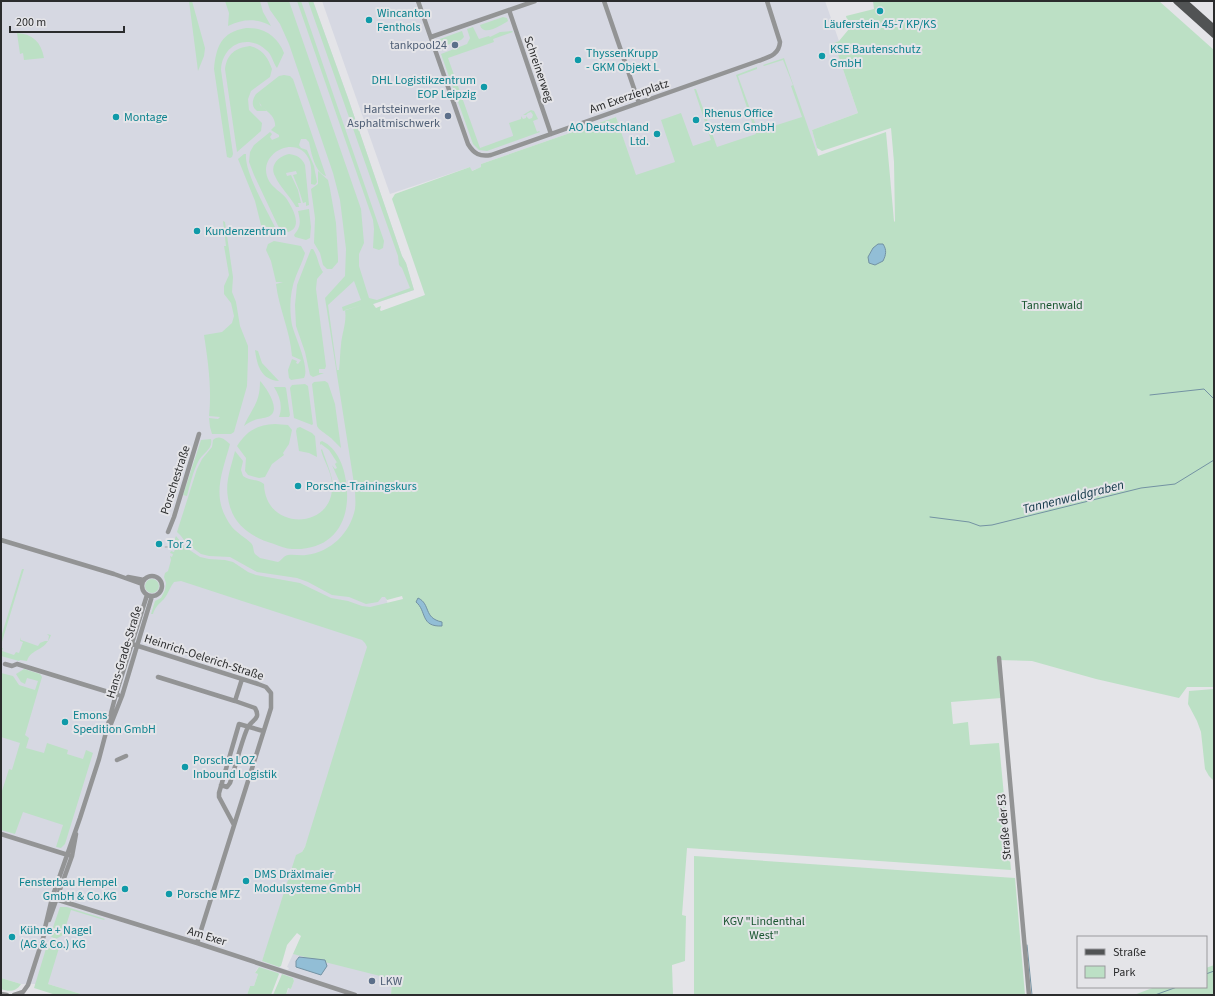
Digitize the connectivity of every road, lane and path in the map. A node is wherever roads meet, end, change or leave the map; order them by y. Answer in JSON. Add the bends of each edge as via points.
{"nodes":[{"id":1,"x":418,"y":1,"type":"edge"},
{"id":2,"x":535,"y":1,"type":"edge"},
{"id":3,"x":604,"y":1,"type":"edge"},
{"id":4,"x":767,"y":1,"type":"edge"},
{"id":5,"x":1176,"y":1,"type":"edge"},
{"id":6,"x":1184,"y":1,"type":"edge"},
{"id":7,"x":509,"y":10,"type":"junction"},
{"id":8,"x":1214,"y":28,"type":"edge"},
{"id":9,"x":1214,"y":35,"type":"edge"},
{"id":10,"x":431,"y":37,"type":"junction"},
{"id":11,"x":640,"y":103,"type":"junction"},
{"id":12,"x":551,"y":134,"type":"junction"},
{"id":13,"x":200,"y":434,"type":"dead end"},
{"id":14,"x":168,"y":532,"type":"dead end"},
{"id":15,"x":1,"y":540,"type":"edge"},
{"id":16,"x":143,"y":582,"type":"junction"},
{"id":17,"x":150,"y":595,"type":"junction"},
{"id":18,"x":132,"y":644,"type":"junction"},
{"id":19,"x":137,"y":646,"type":"junction"},
{"id":20,"x":998,"y":658,"type":"dead end"},
{"id":21,"x":5,"y":664,"type":"dead end"},
{"id":22,"x":158,"y":677,"type":"dead end"},
{"id":23,"x":242,"y":678,"type":"junction"},
{"id":24,"x":116,"y":694,"type":"junction"},
{"id":25,"x":122,"y":696,"type":"junction"},
{"id":26,"x":235,"y":701,"type":"junction"},
{"id":27,"x":248,"y":726,"type":"junction"},
{"id":28,"x":264,"y":731,"type":"junction"},
{"id":29,"x":126,"y":756,"type":"dead end"},
{"id":30,"x":99,"y":759,"type":"junction"},
{"id":31,"x":117,"y":760,"type":"dead end"},
{"id":32,"x":221,"y":785,"type":"junction"},
{"id":33,"x":234,"y":825,"type":"junction"},
{"id":34,"x":1,"y":834,"type":"edge"},
{"id":35,"x":69,"y":855,"type":"junction"},
{"id":36,"x":54,"y":899,"type":"junction"},
{"id":37,"x":197,"y":943,"type":"junction"},
{"id":38,"x":1,"y":994,"type":"edge"},
{"id":39,"x":7,"y":995,"type":"edge"},
{"id":40,"x":14,"y":995,"type":"edge"},
{"id":41,"x":355,"y":995,"type":"edge"},
{"id":42,"x":1030,"y":995,"type":"edge"}],
"edges":[{"from":1,"to":10,"type":"street"},
{"from":2,"to":7,"type":"street"},
{"from":3,"to":11,"type":"street"},
{"from":4,"to":11,"type":"street","name":"Am Exerzierplatz","via":[[778,34],[779,48],[774,54]]},
{"from":5,"to":9,"type":"main road"},
{"from":6,"to":8,"type":"main road"},
{"from":7,"to":10,"type":"street"},
{"from":7,"to":12,"type":"street","name":"Schreinerweg"},
{"from":10,"to":12,"type":"street","name":"Am Exerzierplatz","via":[[468,144],[475,153],[483,156]]},
{"from":11,"to":12,"type":"street","name":"Am Exerzierplatz"},
{"from":13,"to":14,"type":"street","name":"Porschestraße"},
{"from":15,"to":16,"type":"street"},
{"from":16,"to":17,"type":"street","via":[[143,590]]},
{"from":16,"to":17,"type":"street","via":[[148,577],[153,577],[160,582],[160,591]]},
{"from":17,"to":18,"type":"street","name":"Hans-Grade-Straße"},
{"from":17,"to":19,"type":"street","name":"Hans-Grade-Straße"},
{"from":18,"to":19,"type":"street","name":"Heinrich-Oelerich-Straße"},
{"from":18,"to":24,"type":"street","name":"Hans-Grade-Straße"},
{"from":19,"to":23,"type":"street","name":"Heinrich-Oelerich-Straße"},
{"from":19,"to":25,"type":"street","name":"Hans-Grade-Straße"},
{"from":20,"to":42,"type":"street","name":"Straße der 53"},
{"from":21,"to":24,"type":"street","via":[[17,664]]},
{"from":22,"to":26,"type":"street"},
{"from":23,"to":26,"type":"street"},
{"from":23,"to":28,"type":"street","name":"Heinrich-Oelerich-Straße","via":[[266,687],[271,693],[271,708]]},
{"from":24,"to":25,"type":"street"},
{"from":24,"to":30,"type":"street","name":"Hans-Grade-Straße"},
{"from":25,"to":30,"type":"street","name":"Hans-Grade-Straße"},
{"from":26,"to":27,"type":"street","via":[[252,706],[256,710],[256,719]]},
{"from":27,"to":28,"type":"street"},
{"from":27,"to":32,"type":"street","via":[[230,783],[227,787]]},
{"from":27,"to":32,"type":"street","via":[[239,724]]},
{"from":28,"to":33,"type":"street","name":"Heinrich-Oelerich-Straße"},
{"from":29,"to":31,"type":"street"},
{"from":30,"to":35,"type":"street","name":"Hans-Grade-Straße"},
{"from":32,"to":33,"type":"street","via":[[219,797]]},
{"from":33,"to":37,"type":"street","name":"Heinrich-Oelerich-Straße"},
{"from":34,"to":35,"type":"street"},
{"from":35,"to":36,"type":"street","name":"Hans-Grade-Straße"},
{"from":36,"to":37,"type":"street","name":"Am Exer"},
{"from":36,"to":40,"type":"street","name":"Hans-Grade-Straße","via":[[28,985],[23,992]]},
{"from":37,"to":41,"type":"street","name":"Am Exer"},
{"from":38,"to":39,"type":"street"}]}
